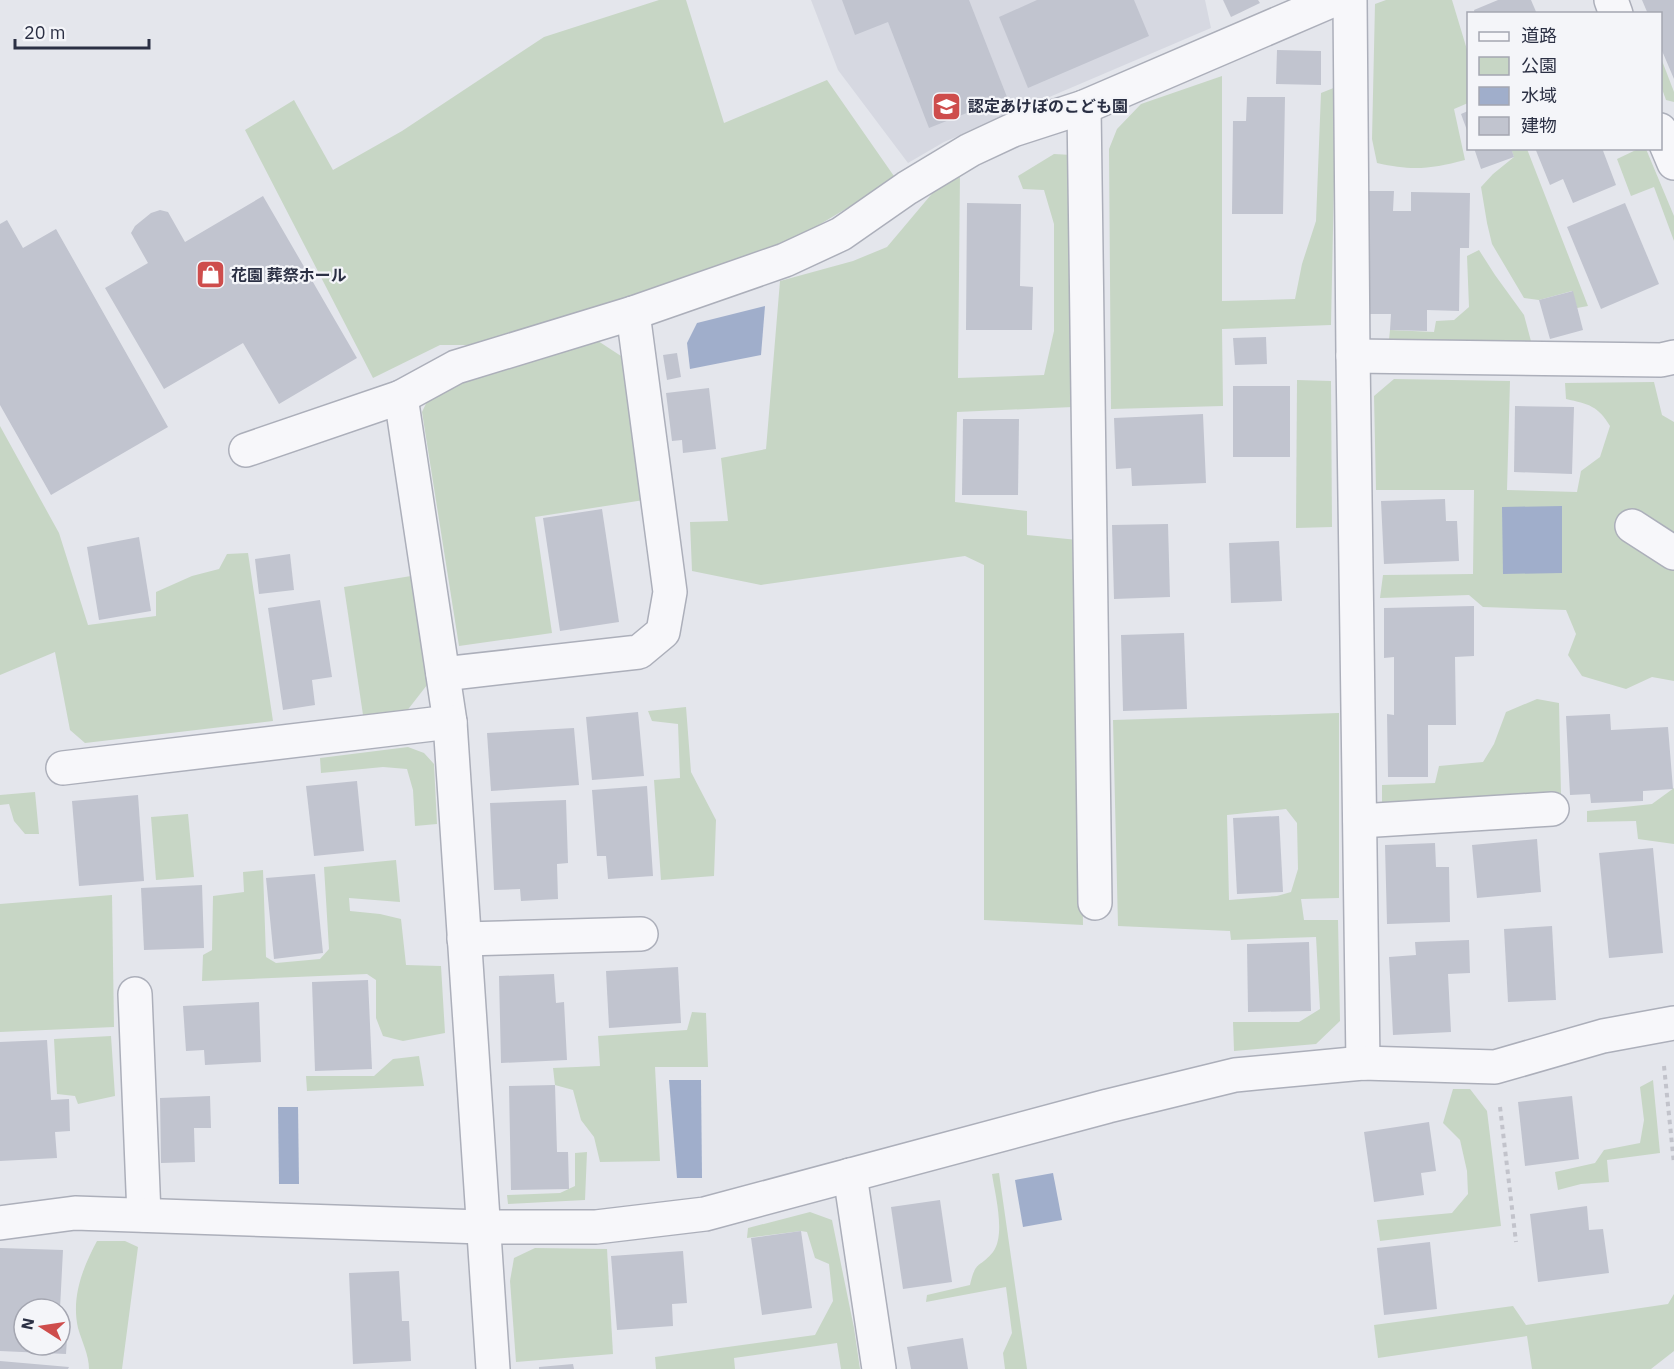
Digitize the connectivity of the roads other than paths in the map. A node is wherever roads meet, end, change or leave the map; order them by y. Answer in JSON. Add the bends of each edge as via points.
{"nodes":[{"id":1,"x":1333,"y":0,"type":"edge"},
{"id":2,"x":1350,"y":0,"type":"edge"},
{"id":3,"x":1084,"y":107,"type":"junction"},
{"id":4,"x":633,"y":313,"type":"junction"},
{"id":5,"x":1353,"y":356,"type":"junction"},
{"id":6,"x":1674,"y":357,"type":"edge"},
{"id":7,"x":401,"y":397,"type":"junction"},
{"id":8,"x":246,"y":450,"type":"dead end"},
{"id":9,"x":1632,"y":526,"type":"dead end"},
{"id":10,"x":1674,"y":553,"type":"edge"},
{"id":11,"x":443,"y":674,"type":"junction"},
{"id":12,"x":450,"y":722,"type":"junction"},
{"id":13,"x":63,"y":768,"type":"dead end"},
{"id":14,"x":1552,"y":808,"type":"dead end"},
{"id":15,"x":1359,"y":821,"type":"junction"},
{"id":16,"x":1095,"y":903,"type":"dead end"},
{"id":17,"x":641,"y":934,"type":"dead end"},
{"id":18,"x":464,"y":939,"type":"junction"},
{"id":19,"x":135,"y":994,"type":"dead end"},
{"id":20,"x":1667,"y":1024,"type":"edge"},
{"id":21,"x":1363,"y":1063,"type":"junction"},
{"id":22,"x":850,"y":1175,"type":"junction"},
{"id":23,"x":144,"y":1215,"type":"junction"},
{"id":24,"x":0,"y":1223,"type":"edge"},
{"id":25,"x":482,"y":1227,"type":"junction"},
{"id":26,"x":493,"y":1369,"type":"edge"},
{"id":27,"x":879,"y":1369,"type":"edge"}],
"edges":[{"from":1,"to":3,"type":"street"},
{"from":2,"to":5,"type":"street"},
{"from":3,"to":4,"type":"street","via":[[1012,130],[970,150],[832,238],[785,260]]},
{"from":3,"to":16,"type":"street"},
{"from":4,"to":7,"type":"street","via":[[456,367]]},
{"from":4,"to":11,"type":"street","via":[[670,592],[663,632],[639,652]]},
{"from":5,"to":6,"type":"street","via":[[1661,360]]},
{"from":5,"to":15,"type":"street"},
{"from":7,"to":8,"type":"street"},
{"from":7,"to":11,"type":"street"},
{"from":9,"to":10,"type":"street"},
{"from":11,"to":12,"type":"street"},
{"from":12,"to":13,"type":"street"},
{"from":12,"to":18,"type":"street"},
{"from":14,"to":15,"type":"street"},
{"from":15,"to":21,"type":"street"},
{"from":17,"to":18,"type":"street"},
{"from":18,"to":25,"type":"street"},
{"from":19,"to":23,"type":"street"},
{"from":20,"to":21,"type":"street","via":[[1603,1036],[1495,1067]]},
{"from":21,"to":22,"type":"street","via":[[1235,1075]]},
{"from":22,"to":25,"type":"street","via":[[705,1214],[596,1227]]},
{"from":22,"to":27,"type":"street"},
{"from":23,"to":24,"type":"street","via":[[75,1213]]},
{"from":23,"to":25,"type":"street"},
{"from":25,"to":26,"type":"street"}]}
